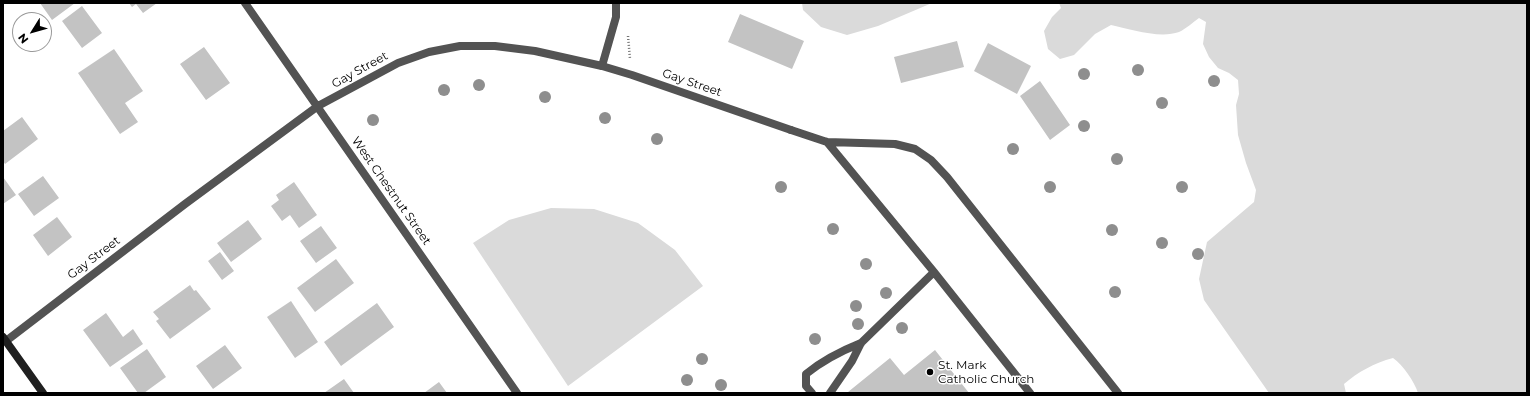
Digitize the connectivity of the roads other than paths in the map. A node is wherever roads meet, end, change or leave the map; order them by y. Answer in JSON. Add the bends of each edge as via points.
{"nodes":[{"id":1,"x":245,"y":3,"type":"edge"},
{"id":2,"x":616,"y":3,"type":"edge"},
{"id":3,"x":602,"y":66,"type":"junction"},
{"id":4,"x":318,"y":106,"type":"junction"},
{"id":5,"x":827,"y":142,"type":"junction"},
{"id":6,"x":934,"y":272,"type":"junction"},
{"id":7,"x":4,"y":339,"type":"edge"},
{"id":8,"x":861,"y":343,"type":"junction"},
{"id":9,"x":43,"y":393,"type":"edge"},
{"id":10,"x":517,"y":393,"type":"edge"},
{"id":11,"x":812,"y":393,"type":"edge"},
{"id":12,"x":830,"y":393,"type":"edge"},
{"id":13,"x":1030,"y":393,"type":"edge"},
{"id":14,"x":1118,"y":393,"type":"edge"}],
"edges":[{"from":1,"to":4,"type":"street","name":"West Chestnut Street"},
{"from":2,"to":3,"type":"street","via":[[616,17]]},
{"from":3,"to":4,"type":"street","name":"Gay Street","via":[[535,51],[495,46],[460,46],[429,52],[398,63]]},
{"from":3,"to":5,"type":"street","name":"Gay Street"},
{"from":4,"to":7,"type":"street","name":"Gay Street"},
{"from":4,"to":10,"type":"street","name":"West Chestnut Street"},
{"from":5,"to":6,"type":"street"},
{"from":5,"to":14,"type":"street","name":"Gay Street","via":[[895,144],[915,149],[931,160]]},
{"from":6,"to":8,"type":"street"},
{"from":6,"to":13,"type":"street"},
{"from":7,"to":9,"type":"main road"},
{"from":8,"to":11,"type":"street","via":[[837,352],[806,374],[806,386]]},
{"from":8,"to":12,"type":"street"}]}
